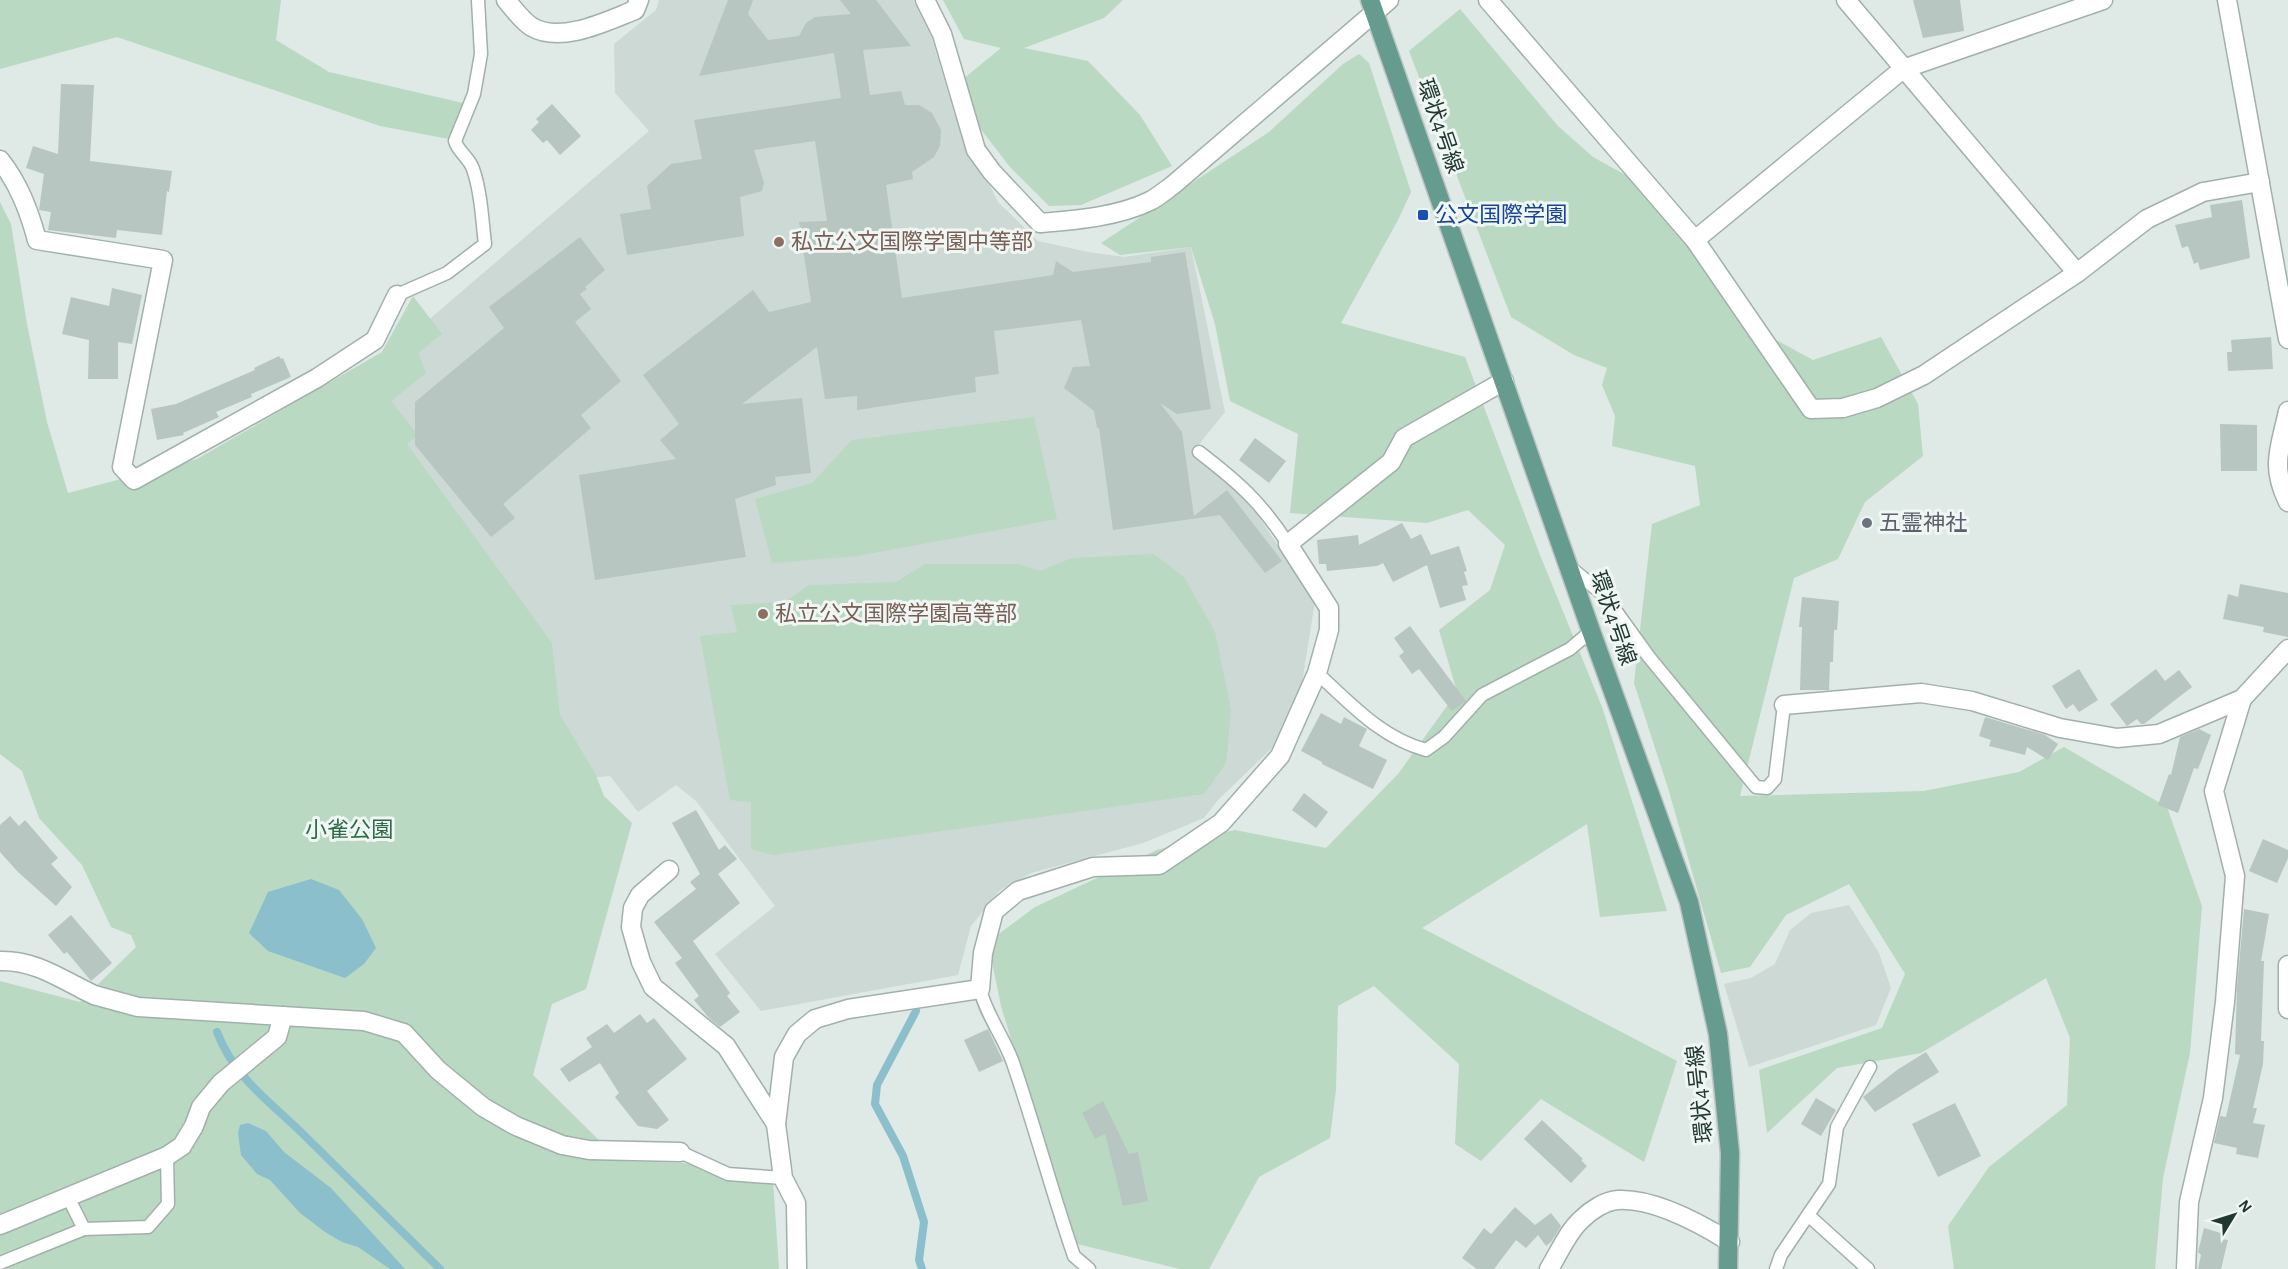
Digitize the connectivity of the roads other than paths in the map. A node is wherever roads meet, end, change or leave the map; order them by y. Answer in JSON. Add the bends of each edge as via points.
{"nodes":[{"id":1,"x":478,"y":0,"type":"edge"},
{"id":2,"x":506,"y":0,"type":"edge"},
{"id":3,"x":639,"y":0,"type":"edge"},
{"id":4,"x":1389,"y":0,"type":"edge"},
{"id":5,"x":1488,"y":0,"type":"edge"},
{"id":6,"x":1846,"y":0,"type":"edge"},
{"id":7,"x":2103,"y":0,"type":"edge"},
{"id":8,"x":2227,"y":0,"type":"edge"},
{"id":9,"x":929,"y":4,"type":"edge"},
{"id":10,"x":1373,"y":6,"type":"edge"},
{"id":11,"x":1903,"y":69,"type":"junction"},
{"id":12,"x":0,"y":160,"type":"edge"},
{"id":13,"x":2260,"y":182,"type":"junction"},
{"id":14,"x":1695,"y":240,"type":"junction"},
{"id":15,"x":2077,"y":273,"type":"junction"},
{"id":16,"x":397,"y":295,"type":"joint"},
{"id":17,"x":2288,"y":339,"type":"edge"},
{"id":18,"x":1504,"y":381,"type":"junction"},
{"id":19,"x":2288,"y":411,"type":"edge"},
{"id":20,"x":1199,"y":453,"type":"dead end"},
{"id":21,"x":2288,"y":502,"type":"edge"},
{"id":22,"x":1288,"y":544,"type":"junction"},
{"id":23,"x":1570,"y":567,"type":"junction"},
{"id":24,"x":1591,"y":631,"type":"junction"},
{"id":25,"x":2288,"y":649,"type":"edge"},
{"id":26,"x":1317,"y":674,"type":"junction"},
{"id":27,"x":2242,"y":699,"type":"junction"},
{"id":28,"x":1784,"y":705,"type":"joint"},
{"id":29,"x":669,"y":870,"type":"dead end"},
{"id":30,"x":0,"y":961,"type":"edge"},
{"id":31,"x":2288,"y":965,"type":"edge"},
{"id":32,"x":980,"y":988,"type":"junction"},
{"id":33,"x":2288,"y":1009,"type":"edge"},
{"id":34,"x":283,"y":1016,"type":"junction"},
{"id":35,"x":1870,"y":1067,"type":"dead end"},
{"id":36,"x":776,"y":1124,"type":"junction"},
{"id":37,"x":680,"y":1152,"type":"joint"},
{"id":38,"x":167,"y":1156,"type":"junction"},
{"id":39,"x":783,"y":1178,"type":"junction"},
{"id":40,"x":68,"y":1197,"type":"junction"},
{"id":41,"x":1808,"y":1215,"type":"junction"},
{"id":42,"x":0,"y":1226,"type":"edge"},
{"id":43,"x":84,"y":1229,"type":"junction"},
{"id":44,"x":1730,"y":1242,"type":"junction"},
{"id":45,"x":0,"y":1263,"type":"edge"},
{"id":46,"x":797,"y":1269,"type":"edge"},
{"id":47,"x":1089,"y":1269,"type":"edge"},
{"id":48,"x":1549,"y":1269,"type":"edge"},
{"id":49,"x":1728,"y":1269,"type":"edge"},
{"id":50,"x":1776,"y":1269,"type":"edge"},
{"id":51,"x":1868,"y":1269,"type":"edge"},
{"id":52,"x":2186,"y":1269,"type":"edge"}],
"edges":[{"from":1,"to":16,"type":"lane","via":[[481,54],[474,94],[455,141],[473,168],[485,244],[447,273]]},
{"from":2,"to":3,"type":"street","via":[[533,27],[554,33],[589,28],[635,10]]},
{"from":4,"to":10,"type":"street"},
{"from":5,"to":14,"type":"street"},
{"from":6,"to":11,"type":"street"},
{"from":7,"to":11,"type":"street"},
{"from":8,"to":13,"type":"street"},
{"from":9,"to":10,"type":"street","via":[[942,34],[976,150],[1040,223],[1085,219],[1150,201],[1173,185]]},
{"from":10,"to":18,"type":"main road","name":"環状4号線"},
{"from":11,"to":14,"type":"street"},
{"from":11,"to":15,"type":"street"},
{"from":12,"to":16,"type":"street","via":[[26,204],[37,240],[163,260],[122,467],[134,480],[317,378],[375,340]]},
{"from":13,"to":15,"type":"street","via":[[2203,192],[2147,219]]},
{"from":13,"to":17,"type":"street"},
{"from":14,"to":15,"type":"street","via":[[1811,408],[1843,408],[1877,398],[1924,375]]},
{"from":18,"to":22,"type":"street","via":[[1404,438],[1391,462]]},
{"from":18,"to":23,"type":"main road","name":"環状4号線"},
{"from":19,"to":21,"type":"street","via":[[2276,465]]},
{"from":20,"to":22,"type":"lane","via":[[1236,480],[1270,515]]},
{"from":22,"to":26,"type":"street","via":[[1329,608],[1329,630]]},
{"from":23,"to":24,"type":"main road","name":"環状4号線"},
{"from":23,"to":28,"type":"lane","via":[[1605,596],[1649,657],[1756,787],[1767,788],[1775,779]]},
{"from":24,"to":26,"type":"lane","via":[[1570,649],[1482,695],[1444,737],[1425,750],[1377,727]]},
{"from":24,"to":44,"type":"main road","name":"環状4号線","via":[[1689,902],[1718,1034],[1730,1153]]},
{"from":25,"to":27,"type":"street"},
{"from":26,"to":32,"type":"street","via":[[1280,756],[1221,823],[1159,865],[1093,867],[1018,891],[994,911],[982,953]]},
{"from":27,"to":28,"type":"street","via":[[2159,734],[2117,738],[2060,728],[1972,701],[1921,693]]},
{"from":27,"to":52,"type":"street","via":[[2214,791],[2235,876],[2225,1002],[2213,1098],[2189,1202]]},
{"from":29,"to":36,"type":"street","via":[[640,895],[633,908],[630,927],[641,962],[653,987],[726,1046]]},
{"from":30,"to":34,"type":"street","via":[[38,966],[94,995],[138,1007]]},
{"from":31,"to":33,"type":"street"},
{"from":32,"to":36,"type":"street","via":[[848,1009],[816,1019],[797,1034],[784,1057]]},
{"from":32,"to":47,"type":"lane","via":[[983,1005],[1006,1044],[1024,1093],[1074,1256]]},
{"from":34,"to":37,"type":"street","via":[[364,1021],[404,1033],[438,1070],[483,1107],[562,1145],[589,1150]]},
{"from":34,"to":38,"type":"street","via":[[276,1037],[225,1079],[201,1107],[182,1146]]},
{"from":35,"to":41,"type":"lane","via":[[1837,1127],[1830,1184]]},
{"from":36,"to":39,"type":"street"},
{"from":37,"to":39,"type":"lane","via":[[728,1174]]},
{"from":38,"to":40,"type":"street"},
{"from":38,"to":43,"type":"lane","via":[[168,1204],[148,1227]]},
{"from":39,"to":46,"type":"street","via":[[796,1203]]},
{"from":40,"to":42,"type":"street"},
{"from":40,"to":43,"type":"lane"},
{"from":41,"to":50,"type":"lane"},
{"from":41,"to":51,"type":"lane"},
{"from":43,"to":45,"type":"lane"},
{"from":44,"to":48,"type":"street","via":[[1650,1204],[1617,1200],[1598,1206],[1580,1220]]},
{"from":44,"to":49,"type":"main road","name":"環状4号線"}]}
